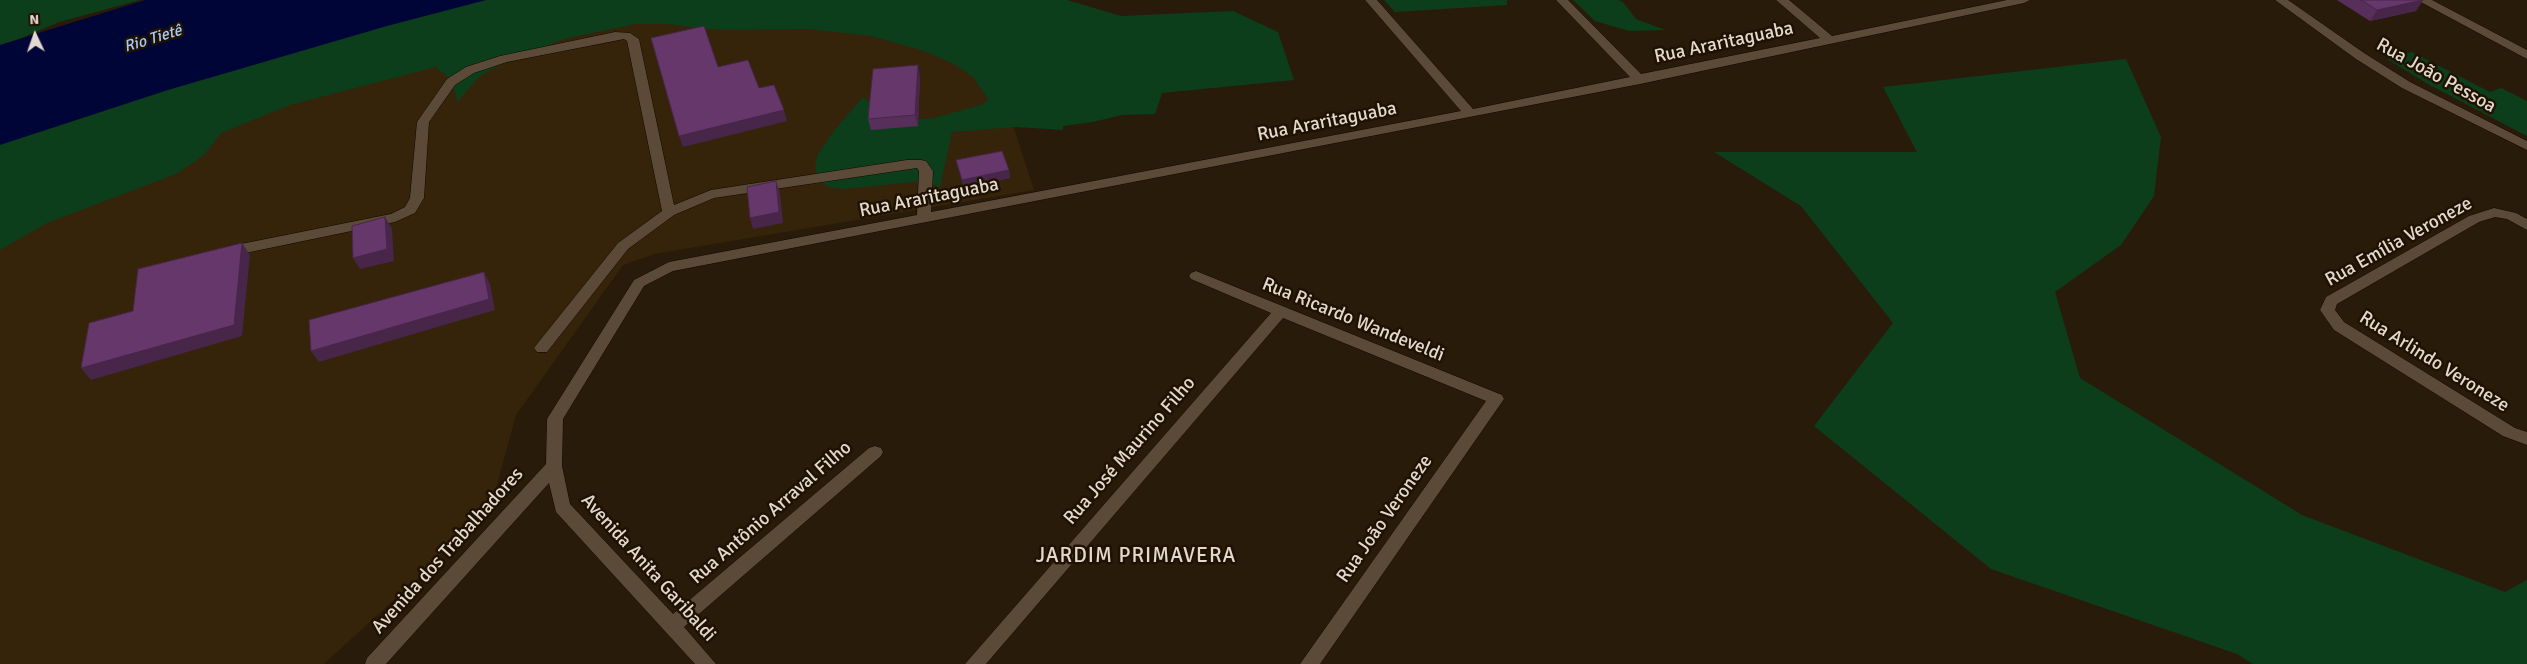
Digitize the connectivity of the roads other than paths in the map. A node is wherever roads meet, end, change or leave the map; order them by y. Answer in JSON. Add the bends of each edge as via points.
{"nodes":[{"id":1,"x":1371,"y":0,"type":"edge"},
{"id":2,"x":1562,"y":0,"type":"edge"},
{"id":3,"x":1782,"y":0,"type":"edge"},
{"id":4,"x":2024,"y":0,"type":"edge"},
{"id":5,"x":2282,"y":0,"type":"edge"},
{"id":6,"x":2423,"y":0,"type":"edge"},
{"id":7,"x":1830,"y":40,"type":"junction"},
{"id":8,"x":2527,"y":56,"type":"edge"},
{"id":9,"x":1640,"y":80,"type":"junction"},
{"id":10,"x":1470,"y":113,"type":"junction"},
{"id":11,"x":2527,"y":146,"type":"edge"},
{"id":12,"x":669,"y":212,"type":"junction"},
{"id":13,"x":924,"y":218,"type":"junction"},
{"id":14,"x":2527,"y":225,"type":"edge"},
{"id":15,"x":210,"y":256,"type":"edge"},
{"id":16,"x":1196,"y":276,"type":"dead end"},
{"id":17,"x":639,"y":283,"type":"joint"},
{"id":18,"x":2327,"y":310,"type":"joint"},
{"id":19,"x":1280,"y":312,"type":"junction"},
{"id":20,"x":542,"y":348,"type":"dead end"},
{"id":21,"x":1496,"y":399,"type":"joint"},
{"id":22,"x":2527,"y":439,"type":"edge"},
{"id":23,"x":874,"y":452,"type":"dead end"},
{"id":24,"x":554,"y":466,"type":"junction"},
{"id":25,"x":672,"y":626,"type":"junction"},
{"id":26,"x":374,"y":664,"type":"edge"},
{"id":27,"x":707,"y":664,"type":"edge"},
{"id":28,"x":974,"y":664,"type":"edge"},
{"id":29,"x":1309,"y":664,"type":"edge"}],
"edges":[{"from":1,"to":10,"type":"street"},
{"from":2,"to":9,"type":"street"},
{"from":3,"to":7,"type":"street"},
{"from":4,"to":7,"type":"street","name":"Rua Araritaguaba"},
{"from":5,"to":11,"type":"street","name":"Rua João Pessoa","via":[[2406,86]]},
{"from":6,"to":8,"type":"street"},
{"from":7,"to":9,"type":"street","name":"Rua Araritaguaba"},
{"from":9,"to":10,"type":"street","name":"Rua Araritaguaba"},
{"from":10,"to":13,"type":"street","name":"Rua Araritaguaba"},
{"from":12,"to":13,"type":"street","via":[[711,194],[921,164],[926,171]]},
{"from":12,"to":15,"type":"street","via":[[633,39],[615,36],[504,59],[470,70],[451,82],[424,122],[417,198],[410,210],[395,218]]},
{"from":12,"to":20,"type":"street","via":[[623,246]]},
{"from":13,"to":17,"type":"street","name":"Rua Araritaguaba","via":[[669,267]]},
{"from":14,"to":18,"type":"street","name":"Rua Emília Veroneze","via":[[2511,216],[2494,212],[2474,219],[2330,301]]},
{"from":16,"to":19,"type":"street","name":"Rua Ricardo Wandeveldi"},
{"from":17,"to":24,"type":"street","name":"Avenida Anita Garibaldi","via":[[555,419]]},
{"from":18,"to":22,"type":"street","name":"Rua Arlindo Veroneze","via":[[2339,326],[2509,432]]},
{"from":19,"to":21,"type":"street","name":"Rua Ricardo Wandeveldi"},
{"from":19,"to":28,"type":"street","name":"Rua José Maurino Filho"},
{"from":21,"to":29,"type":"street","name":"Rua João Veroneze"},
{"from":23,"to":25,"type":"street","name":"Rua Antônio Arraval Filho"},
{"from":24,"to":25,"type":"street","name":"Avenida Anita Garibaldi","via":[[562,507]]},
{"from":24,"to":26,"type":"street","name":"Avenida dos Trabalhadores"},
{"from":25,"to":27,"type":"street","name":"Avenida Anita Garibaldi"}]}
